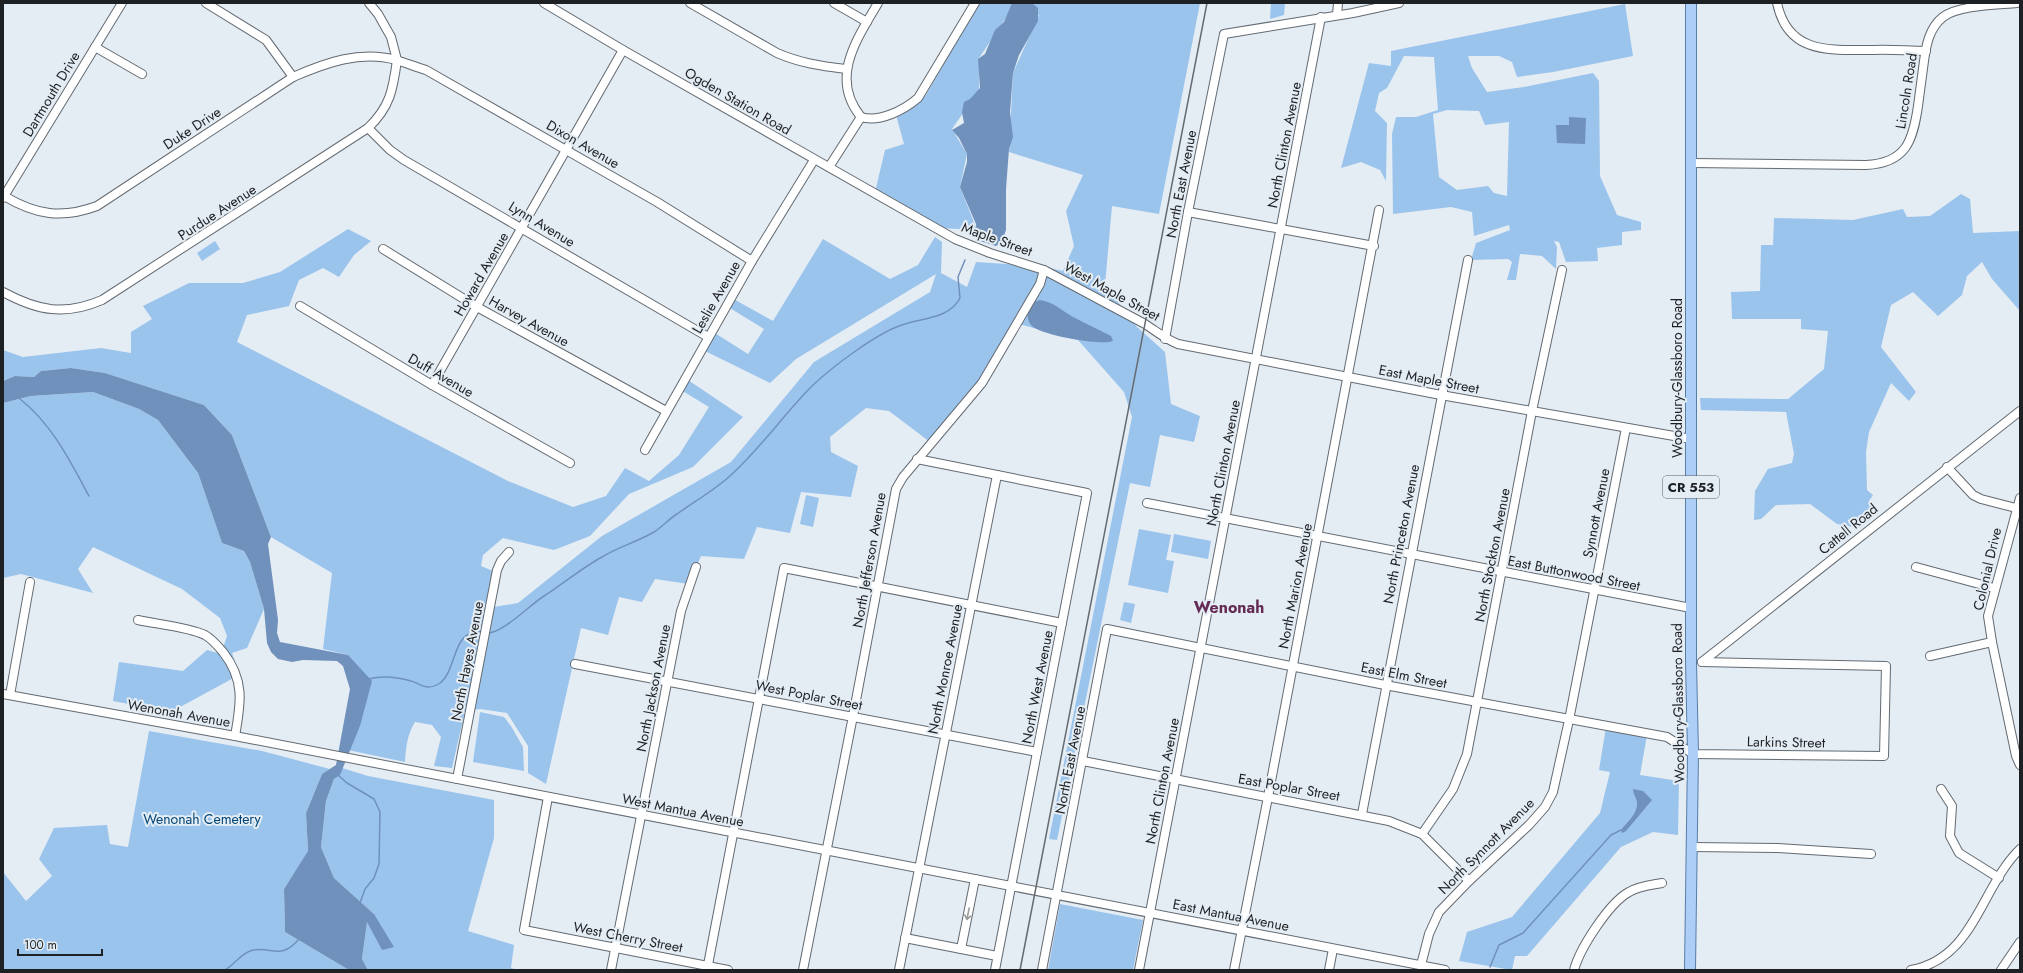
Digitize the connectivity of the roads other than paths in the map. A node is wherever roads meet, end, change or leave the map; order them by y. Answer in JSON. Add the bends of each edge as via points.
{"nodes":[{"id":1,"x":122,"y":3,"type":"edge"},
{"id":2,"x":206,"y":3,"type":"edge"},
{"id":3,"x":369,"y":3,"type":"edge"},
{"id":4,"x":544,"y":3,"type":"edge"},
{"id":5,"x":690,"y":3,"type":"edge"},
{"id":6,"x":834,"y":3,"type":"edge"},
{"id":7,"x":878,"y":3,"type":"edge"},
{"id":8,"x":975,"y":3,"type":"edge"},
{"id":9,"x":1338,"y":3,"type":"edge"},
{"id":10,"x":1399,"y":3,"type":"edge"},
{"id":11,"x":1691,"y":3,"type":"edge"},
{"id":12,"x":1777,"y":3,"type":"edge"},
{"id":13,"x":2017,"y":3,"type":"edge"},
{"id":14,"x":1337,"y":15,"type":"junction"},
{"id":15,"x":1321,"y":18,"type":"junction"},
{"id":16,"x":867,"y":22,"type":"junction"},
{"id":17,"x":95,"y":47,"type":"junction"},
{"id":18,"x":623,"y":50,"type":"junction"},
{"id":19,"x":1926,"y":51,"type":"junction"},
{"id":20,"x":396,"y":60,"type":"junction"},
{"id":21,"x":846,"y":69,"type":"junction"},
{"id":22,"x":142,"y":74,"type":"dead end"},
{"id":23,"x":293,"y":77,"type":"junction"},
{"id":24,"x":861,"y":117,"type":"junction"},
{"id":25,"x":368,"y":128,"type":"junction"},
{"id":26,"x":566,"y":149,"type":"junction"},
{"id":27,"x":814,"y":160,"type":"junction"},
{"id":28,"x":1691,"y":163,"type":"junction"},
{"id":29,"x":829,"y":167,"type":"junction"},
{"id":30,"x":4,"y":197,"type":"edge"},
{"id":31,"x":1379,"y":210,"type":"dead end"},
{"id":32,"x":1188,"y":212,"type":"junction"},
{"id":33,"x":920,"y":219,"type":"joint"},
{"id":34,"x":523,"y":228,"type":"junction"},
{"id":35,"x":1281,"y":229,"type":"junction"},
{"id":36,"x":1374,"y":246,"type":"junction"},
{"id":37,"x":383,"y":249,"type":"dead end"},
{"id":38,"x":1468,"y":260,"type":"dead end"},
{"id":39,"x":752,"y":261,"type":"junction"},
{"id":40,"x":1044,"y":270,"type":"junction"},
{"id":41,"x":1562,"y":270,"type":"dead end"},
{"id":42,"x":3,"y":292,"type":"edge"},
{"id":43,"x":300,"y":306,"type":"dead end"},
{"id":44,"x":477,"y":307,"type":"junction"},
{"id":45,"x":708,"y":337,"type":"junction"},
{"id":46,"x":1165,"y":339,"type":"junction"},
{"id":47,"x":1256,"y":359,"type":"junction"},
{"id":48,"x":1348,"y":377,"type":"junction"},
{"id":49,"x":432,"y":385,"type":"junction"},
{"id":50,"x":1441,"y":395,"type":"junction"},
{"id":51,"x":666,"y":411,"type":"junction"},
{"id":52,"x":1532,"y":411,"type":"junction"},
{"id":53,"x":2020,"y":411,"type":"edge"},
{"id":54,"x":1626,"y":428,"type":"junction"},
{"id":55,"x":1691,"y":439,"type":"junction"},
{"id":56,"x":645,"y":450,"type":"dead end"},
{"id":57,"x":917,"y":459,"type":"junction"},
{"id":58,"x":570,"y":464,"type":"dead end"},
{"id":59,"x":1947,"y":467,"type":"junction"},
{"id":60,"x":997,"y":475,"type":"junction"},
{"id":61,"x":2020,"y":498,"type":"edge"},
{"id":62,"x":1147,"y":503,"type":"dead end"},
{"id":63,"x":2016,"y":508,"type":"junction"},
{"id":64,"x":1225,"y":519,"type":"junction"},
{"id":65,"x":1318,"y":536,"type":"junction"},
{"id":66,"x":509,"y":552,"type":"dead end"},
{"id":67,"x":1410,"y":554,"type":"junction"},
{"id":68,"x":1916,"y":566,"type":"dead end"},
{"id":69,"x":696,"y":567,"type":"dead end"},
{"id":70,"x":1502,"y":572,"type":"junction"},
{"id":71,"x":30,"y":582,"type":"dead end"},
{"id":72,"x":878,"y":588,"type":"junction"},
{"id":73,"x":1994,"y":588,"type":"junction"},
{"id":74,"x":1595,"y":590,"type":"junction"},
{"id":75,"x":971,"y":606,"type":"junction"},
{"id":76,"x":1691,"y":608,"type":"junction"},
{"id":77,"x":138,"y":620,"type":"dead end"},
{"id":78,"x":1062,"y":622,"type":"junction"},
{"id":79,"x":1107,"y":629,"type":"joint"},
{"id":80,"x":1992,"y":642,"type":"junction"},
{"id":81,"x":1200,"y":648,"type":"junction"},
{"id":82,"x":1930,"y":656,"type":"dead end"},
{"id":83,"x":1691,"y":662,"type":"junction"},
{"id":84,"x":1702,"y":662,"type":"junction"},
{"id":85,"x":576,"y":664,"type":"dead end"},
{"id":86,"x":1292,"y":667,"type":"junction"},
{"id":87,"x":667,"y":682,"type":"junction"},
{"id":88,"x":1385,"y":685,"type":"junction"},
{"id":89,"x":6,"y":695,"type":"edge"},
{"id":90,"x":760,"y":699,"type":"junction"},
{"id":91,"x":1478,"y":702,"type":"junction"},
{"id":92,"x":853,"y":716,"type":"junction"},
{"id":93,"x":1569,"y":720,"type":"junction"},
{"id":94,"x":945,"y":734,"type":"junction"},
{"id":95,"x":235,"y":736,"type":"junction"},
{"id":96,"x":1037,"y":752,"type":"junction"},
{"id":97,"x":1693,"y":754,"type":"junction"},
{"id":98,"x":350,"y":759,"type":"joint"},
{"id":99,"x":1083,"y":761,"type":"junction"},
{"id":100,"x":2020,"y":765,"type":"edge"},
{"id":101,"x":457,"y":779,"type":"junction"},
{"id":102,"x":1176,"y":779,"type":"junction"},
{"id":103,"x":1941,"y":789,"type":"dead end"},
{"id":104,"x":548,"y":797,"type":"junction"},
{"id":105,"x":1268,"y":797,"type":"junction"},
{"id":106,"x":1362,"y":814,"type":"junction"},
{"id":107,"x":641,"y":815,"type":"junction"},
{"id":108,"x":734,"y":833,"type":"junction"},
{"id":109,"x":1422,"y":834,"type":"junction"},
{"id":110,"x":1692,"y":847,"type":"junction"},
{"id":111,"x":2020,"y":849,"type":"edge"},
{"id":112,"x":826,"y":851,"type":"junction"},
{"id":113,"x":1872,"y":854,"type":"dead end"},
{"id":114,"x":918,"y":868,"type":"junction"},
{"id":115,"x":1999,"y":878,"type":"junction"},
{"id":116,"x":975,"y":879,"type":"junction"},
{"id":117,"x":1469,"y":881,"type":"junction"},
{"id":118,"x":1662,"y":883,"type":"dead end"},
{"id":119,"x":1011,"y":886,"type":"junction"},
{"id":120,"x":1056,"y":895,"type":"junction"},
{"id":121,"x":1150,"y":913,"type":"junction"},
{"id":122,"x":1241,"y":931,"type":"junction"},
{"id":123,"x":905,"y":938,"type":"junction"},
{"id":124,"x":2020,"y":942,"type":"edge"},
{"id":125,"x":615,"y":948,"type":"junction"},
{"id":126,"x":961,"y":949,"type":"junction"},
{"id":127,"x":1333,"y":949,"type":"junction"},
{"id":128,"x":997,"y":956,"type":"junction"},
{"id":129,"x":1421,"y":965,"type":"junction"},
{"id":130,"x":707,"y":968,"type":"edge"},
{"id":131,"x":611,"y":970,"type":"edge"},
{"id":132,"x":728,"y":970,"type":"edge"},
{"id":133,"x":803,"y":970,"type":"edge"},
{"id":134,"x":899,"y":970,"type":"edge"},
{"id":135,"x":995,"y":970,"type":"edge"},
{"id":136,"x":1042,"y":970,"type":"edge"},
{"id":137,"x":1138,"y":970,"type":"edge"},
{"id":138,"x":1234,"y":970,"type":"edge"},
{"id":139,"x":1329,"y":970,"type":"edge"},
{"id":140,"x":1445,"y":970,"type":"edge"},
{"id":141,"x":1574,"y":970,"type":"edge"},
{"id":142,"x":1690,"y":970,"type":"edge"},
{"id":143,"x":1910,"y":970,"type":"edge"},
{"id":144,"x":2001,"y":970,"type":"edge"}],
"edges":[{"from":1,"to":17,"type":"street","name":"Dartmouth Drive"},
{"from":2,"to":23,"type":"street","via":[[266,40]]},
{"from":3,"to":20,"type":"street","via":[[386,26]]},
{"from":4,"to":18,"type":"street","name":"Ogden Station Road"},
{"from":5,"to":21,"type":"street","via":[[791,59],[805,64]]},
{"from":6,"to":16,"type":"street"},
{"from":7,"to":16,"type":"street"},
{"from":8,"to":24,"type":"street","via":[[918,98],[883,118]]},
{"from":9,"to":14,"type":"street"},
{"from":10,"to":14,"type":"street"},
{"from":11,"to":28,"type":"main road","name":"Woodbury-Glassboro Road","number":"CR 553"},
{"from":12,"to":19,"type":"street","via":[[1789,31],[1808,45],[1827,49]]},
{"from":13,"to":19,"type":"street","name":"Lincoln Road","via":[[1961,9],[1943,17],[1931,32]]},
{"from":14,"to":15,"type":"street"},
{"from":15,"to":32,"type":"street","name":"North East Avenue","via":[[1224,34]]},
{"from":15,"to":35,"type":"street","name":"North Clinton Avenue"},
{"from":16,"to":21,"type":"street"},
{"from":17,"to":22,"type":"street"},
{"from":17,"to":30,"type":"street","name":"Dartmouth Drive"},
{"from":18,"to":26,"type":"street","name":"Howard Avenue"},
{"from":18,"to":27,"type":"street","name":"Ogden Station Road"},
{"from":19,"to":28,"type":"street","name":"Lincoln Road","via":[[1913,133],[1906,148],[1888,161],[1866,165]]},
{"from":20,"to":23,"type":"street","name":"Duke Drive","via":[[374,57],[344,59],[329,62]]},
{"from":20,"to":25,"type":"street","name":"Purdue Avenue","via":[[390,97],[380,116]]},
{"from":20,"to":26,"type":"street","name":"Dixon Avenue","via":[[426,70]]},
{"from":21,"to":24,"type":"street","via":[[848,93],[853,107]]},
{"from":23,"to":30,"type":"street","name":"Duke Drive","via":[[97,206],[79,212],[52,214],[28,208]]},
{"from":24,"to":29,"type":"street"},
{"from":25,"to":34,"type":"street","name":"Lynn Avenue","via":[[399,157]]},
{"from":25,"to":42,"type":"street","name":"Purdue Avenue","via":[[97,302],[81,308],[59,310],[33,306]]},
{"from":26,"to":34,"type":"street","name":"Howard Avenue"},
{"from":26,"to":39,"type":"street","name":"Dixon Avenue"},
{"from":27,"to":29,"type":"street","name":"Ogden Station Road"},
{"from":27,"to":39,"type":"street","name":"Leslie Avenue"},
{"from":28,"to":55,"type":"main road","name":"Woodbury-Glassboro Road","number":"CR 553"},
{"from":29,"to":33,"type":"street","name":"Ogden Station Road"},
{"from":31,"to":36,"type":"street","name":"North Marion Avenue"},
{"from":32,"to":35,"type":"street"},
{"from":32,"to":46,"type":"street","name":"North East Avenue"},
{"from":33,"to":40,"type":"street","name":"Maple Street","via":[[972,246]]},
{"from":34,"to":44,"type":"street","name":"Howard Avenue"},
{"from":34,"to":45,"type":"street","name":"Lynn Avenue"},
{"from":35,"to":36,"type":"street"},
{"from":35,"to":47,"type":"street","name":"North Clinton Avenue"},
{"from":36,"to":48,"type":"street","name":"North Marion Avenue"},
{"from":37,"to":44,"type":"street","name":"Harvey Avenue"},
{"from":38,"to":50,"type":"street","name":"North Princeton Avenue"},
{"from":39,"to":45,"type":"street","name":"Leslie Avenue"},
{"from":40,"to":46,"type":"street","name":"West Maple Street","via":[[1145,324]]},
{"from":40,"to":57,"type":"street","name":"North Jefferson Avenue","via":[[1040,284],[982,383]]},
{"from":41,"to":52,"type":"street","name":"North Stockton Avenue"},
{"from":43,"to":49,"type":"street","name":"Duff Avenue"},
{"from":44,"to":49,"type":"street","name":"Howard Avenue"},
{"from":44,"to":51,"type":"street","name":"Harvey Avenue"},
{"from":45,"to":51,"type":"street","name":"Leslie Avenue"},
{"from":46,"to":47,"type":"street","name":"East Maple Street","via":[[1178,344]]},
{"from":47,"to":48,"type":"street","name":"East Maple Street"},
{"from":47,"to":64,"type":"street","name":"North Clinton Avenue"},
{"from":48,"to":50,"type":"street","name":"East Maple Street"},
{"from":48,"to":65,"type":"street","name":"North Marion Avenue"},
{"from":49,"to":58,"type":"street","name":"Duff Avenue"},
{"from":50,"to":52,"type":"street","name":"East Maple Street"},
{"from":50,"to":67,"type":"street","name":"North Princeton Avenue"},
{"from":51,"to":56,"type":"street","name":"Leslie Avenue"},
{"from":52,"to":54,"type":"street","name":"East Maple Street"},
{"from":52,"to":70,"type":"street","name":"North Stockton Avenue"},
{"from":53,"to":59,"type":"street","name":"Cattell Road"},
{"from":54,"to":55,"type":"street","name":"East Maple Street"},
{"from":54,"to":74,"type":"street","name":"Synnott Avenue"},
{"from":55,"to":76,"type":"main road","name":"Woodbury-Glassboro Road","number":"CR 553"},
{"from":57,"to":60,"type":"street"},
{"from":57,"to":72,"type":"street","name":"North Jefferson Avenue","via":[[896,489]]},
{"from":59,"to":63,"type":"street","via":[[1973,495]]},
{"from":59,"to":84,"type":"street","name":"Cattell Road"},
{"from":60,"to":75,"type":"street","name":"North Monroe Avenue"},
{"from":60,"to":78,"type":"street","name":"North West Avenue","via":[[1087,493]]},
{"from":61,"to":63,"type":"street","name":"Colonial Drive"},
{"from":62,"to":64,"type":"street","name":"East Buttonwood Street"},
{"from":63,"to":73,"type":"street","name":"Colonial Drive"},
{"from":64,"to":65,"type":"street","name":"East Buttonwood Street"},
{"from":64,"to":81,"type":"street","name":"North Clinton Avenue"},
{"from":65,"to":67,"type":"street","name":"East Buttonwood Street"},
{"from":65,"to":86,"type":"street","name":"North Marion Avenue"},
{"from":66,"to":101,"type":"street","name":"North Hayes Avenue","via":[[497,570]]},
{"from":67,"to":70,"type":"street","name":"East Buttonwood Street"},
{"from":67,"to":88,"type":"street","name":"North Princeton Avenue"},
{"from":68,"to":73,"type":"street"},
{"from":69,"to":87,"type":"street","name":"North Jackson Avenue","via":[[681,611]]},
{"from":70,"to":74,"type":"street","name":"East Buttonwood Street"},
{"from":70,"to":91,"type":"street","name":"North Stockton Avenue"},
{"from":71,"to":89,"type":"street"},
{"from":72,"to":75,"type":"street"},
{"from":72,"to":90,"type":"street","via":[[784,568]]},
{"from":72,"to":92,"type":"street","name":"North Jefferson Avenue"},
{"from":73,"to":80,"type":"street","name":"Colonial Drive","via":[[1988,616]]},
{"from":74,"to":76,"type":"street","name":"East Buttonwood Street"},
{"from":74,"to":93,"type":"street","name":"Synnott Avenue"},
{"from":75,"to":78,"type":"street"},
{"from":75,"to":94,"type":"street","name":"North Monroe Avenue"},
{"from":76,"to":83,"type":"main road","name":"Woodbury-Glassboro Road","number":"CR 553"},
{"from":77,"to":95,"type":"street","via":[[204,635],[222,651],[236,670],[239,679],[239,708]]},
{"from":78,"to":96,"type":"street","name":"North West Avenue"},
{"from":79,"to":81,"type":"street","name":"East Elm Street"},
{"from":79,"to":99,"type":"street","name":"North East Avenue"},
{"from":80,"to":82,"type":"street"},
{"from":80,"to":100,"type":"street","name":"Colonial Drive"},
{"from":81,"to":86,"type":"street","name":"East Elm Street"},
{"from":81,"to":102,"type":"street","name":"North Clinton Avenue"},
{"from":83,"to":84,"type":"street"},
{"from":83,"to":97,"type":"main road","name":"Woodbury-Glassboro Road","number":"CR 553"},
{"from":84,"to":97,"type":"street","name":"Larkins Street","via":[[1886,666],[1884,756]]},
{"from":85,"to":87,"type":"street","name":"West Poplar Street"},
{"from":86,"to":88,"type":"street","name":"East Elm Street"},
{"from":86,"to":105,"type":"street","name":"North Marion Avenue"},
{"from":87,"to":90,"type":"street","name":"West Poplar Street"},
{"from":87,"to":107,"type":"street","name":"North Jackson Avenue"},
{"from":88,"to":91,"type":"street","name":"East Elm Street"},
{"from":88,"to":106,"type":"street","name":"North Princeton Avenue"},
{"from":89,"to":95,"type":"street","name":"Wenonah Avenue"},
{"from":90,"to":92,"type":"street","name":"West Poplar Street"},
{"from":90,"to":108,"type":"street"},
{"from":91,"to":93,"type":"street","name":"East Elm Street"},
{"from":91,"to":109,"type":"street","name":"North Stockton Avenue","via":[[1461,773]]},
{"from":92,"to":94,"type":"street","name":"West Poplar Street"},
{"from":92,"to":112,"type":"street","name":"North Jefferson Avenue"},
{"from":93,"to":97,"type":"street","name":"East Elm Street","via":[[1667,738]]},
{"from":93,"to":117,"type":"street","name":"North Synnott Avenue","via":[[1553,792],[1545,808]]},
{"from":94,"to":96,"type":"street","name":"West Poplar Street"},
{"from":94,"to":114,"type":"street","name":"North Monroe Avenue"},
{"from":95,"to":98,"type":"street","name":"Wenonah Avenue"},
{"from":96,"to":119,"type":"street","name":"North West Avenue"},
{"from":97,"to":110,"type":"main road","name":"Woodbury-Glassboro Road","number":"CR 553"},
{"from":98,"to":101,"type":"street","name":"West Mantua Avenue"},
{"from":99,"to":102,"type":"street","name":"East Poplar Street"},
{"from":99,"to":120,"type":"street","name":"North East Avenue"},
{"from":101,"to":104,"type":"street","name":"West Mantua Avenue"},
{"from":102,"to":105,"type":"street","name":"East Poplar Street"},
{"from":102,"to":121,"type":"street","name":"North Clinton Avenue"},
{"from":103,"to":115,"type":"street","via":[[1952,806],[1950,836],[1959,853]]},
{"from":104,"to":107,"type":"street","name":"West Mantua Avenue"},
{"from":104,"to":125,"type":"street","name":"West Cherry Street","via":[[524,930]]},
{"from":105,"to":106,"type":"street","name":"East Poplar Street"},
{"from":105,"to":122,"type":"street","name":"North Marion Avenue"},
{"from":106,"to":109,"type":"street","name":"East Poplar Street"},
{"from":107,"to":108,"type":"street","name":"West Mantua Avenue"},
{"from":107,"to":125,"type":"street","name":"North Jackson Avenue"},
{"from":108,"to":112,"type":"street","name":"West Mantua Avenue"},
{"from":108,"to":130,"type":"street"},
{"from":109,"to":117,"type":"street","name":"East Poplar Street"},
{"from":110,"to":113,"type":"street","via":[[1777,848]]},
{"from":110,"to":142,"type":"main road","name":"Woodbury-Glassboro Road","number":"CR 553"},
{"from":111,"to":115,"type":"street","via":[[2010,859]]},
{"from":112,"to":114,"type":"street","name":"West Mantua Avenue"},
{"from":112,"to":133,"type":"street","name":"North Jefferson Avenue"},
{"from":114,"to":116,"type":"street","name":"West Mantua Avenue"},
{"from":114,"to":123,"type":"street","name":"North Monroe Avenue"},
{"from":115,"to":143,"type":"street","via":[[1960,942],[1945,955],[1920,968]]},
{"from":116,"to":119,"type":"street","name":"West Mantua Avenue"},
{"from":116,"to":126,"type":"street","one_way":true},
{"from":117,"to":129,"type":"street","name":"North Synnott Avenue","via":[[1439,912],[1429,934]]},
{"from":118,"to":141,"type":"street","via":[[1629,892],[1619,900],[1582,951]]},
{"from":119,"to":120,"type":"street","name":"East Mantua Avenue"},
{"from":119,"to":128,"type":"street","name":"North West Avenue"},
{"from":120,"to":121,"type":"street","name":"East Mantua Avenue"},
{"from":120,"to":136,"type":"street","name":"North East Avenue"},
{"from":121,"to":122,"type":"street","name":"East Mantua Avenue"},
{"from":121,"to":137,"type":"street","name":"North Clinton Avenue"},
{"from":122,"to":127,"type":"street","name":"East Mantua Avenue"},
{"from":122,"to":138,"type":"street","name":"North Marion Avenue"},
{"from":123,"to":126,"type":"street"},
{"from":123,"to":134,"type":"street","name":"North Monroe Avenue"},
{"from":124,"to":144,"type":"street"},
{"from":125,"to":130,"type":"street","name":"West Cherry Street"},
{"from":125,"to":131,"type":"street","name":"North Jackson Avenue"},
{"from":126,"to":128,"type":"street"},
{"from":127,"to":129,"type":"street","name":"East Mantua Avenue"},
{"from":127,"to":139,"type":"street"},
{"from":128,"to":135,"type":"street","name":"North West Avenue"},
{"from":129,"to":140,"type":"street","name":"East Mantua Avenue"},
{"from":130,"to":132,"type":"street","name":"West Cherry Street"}]}
